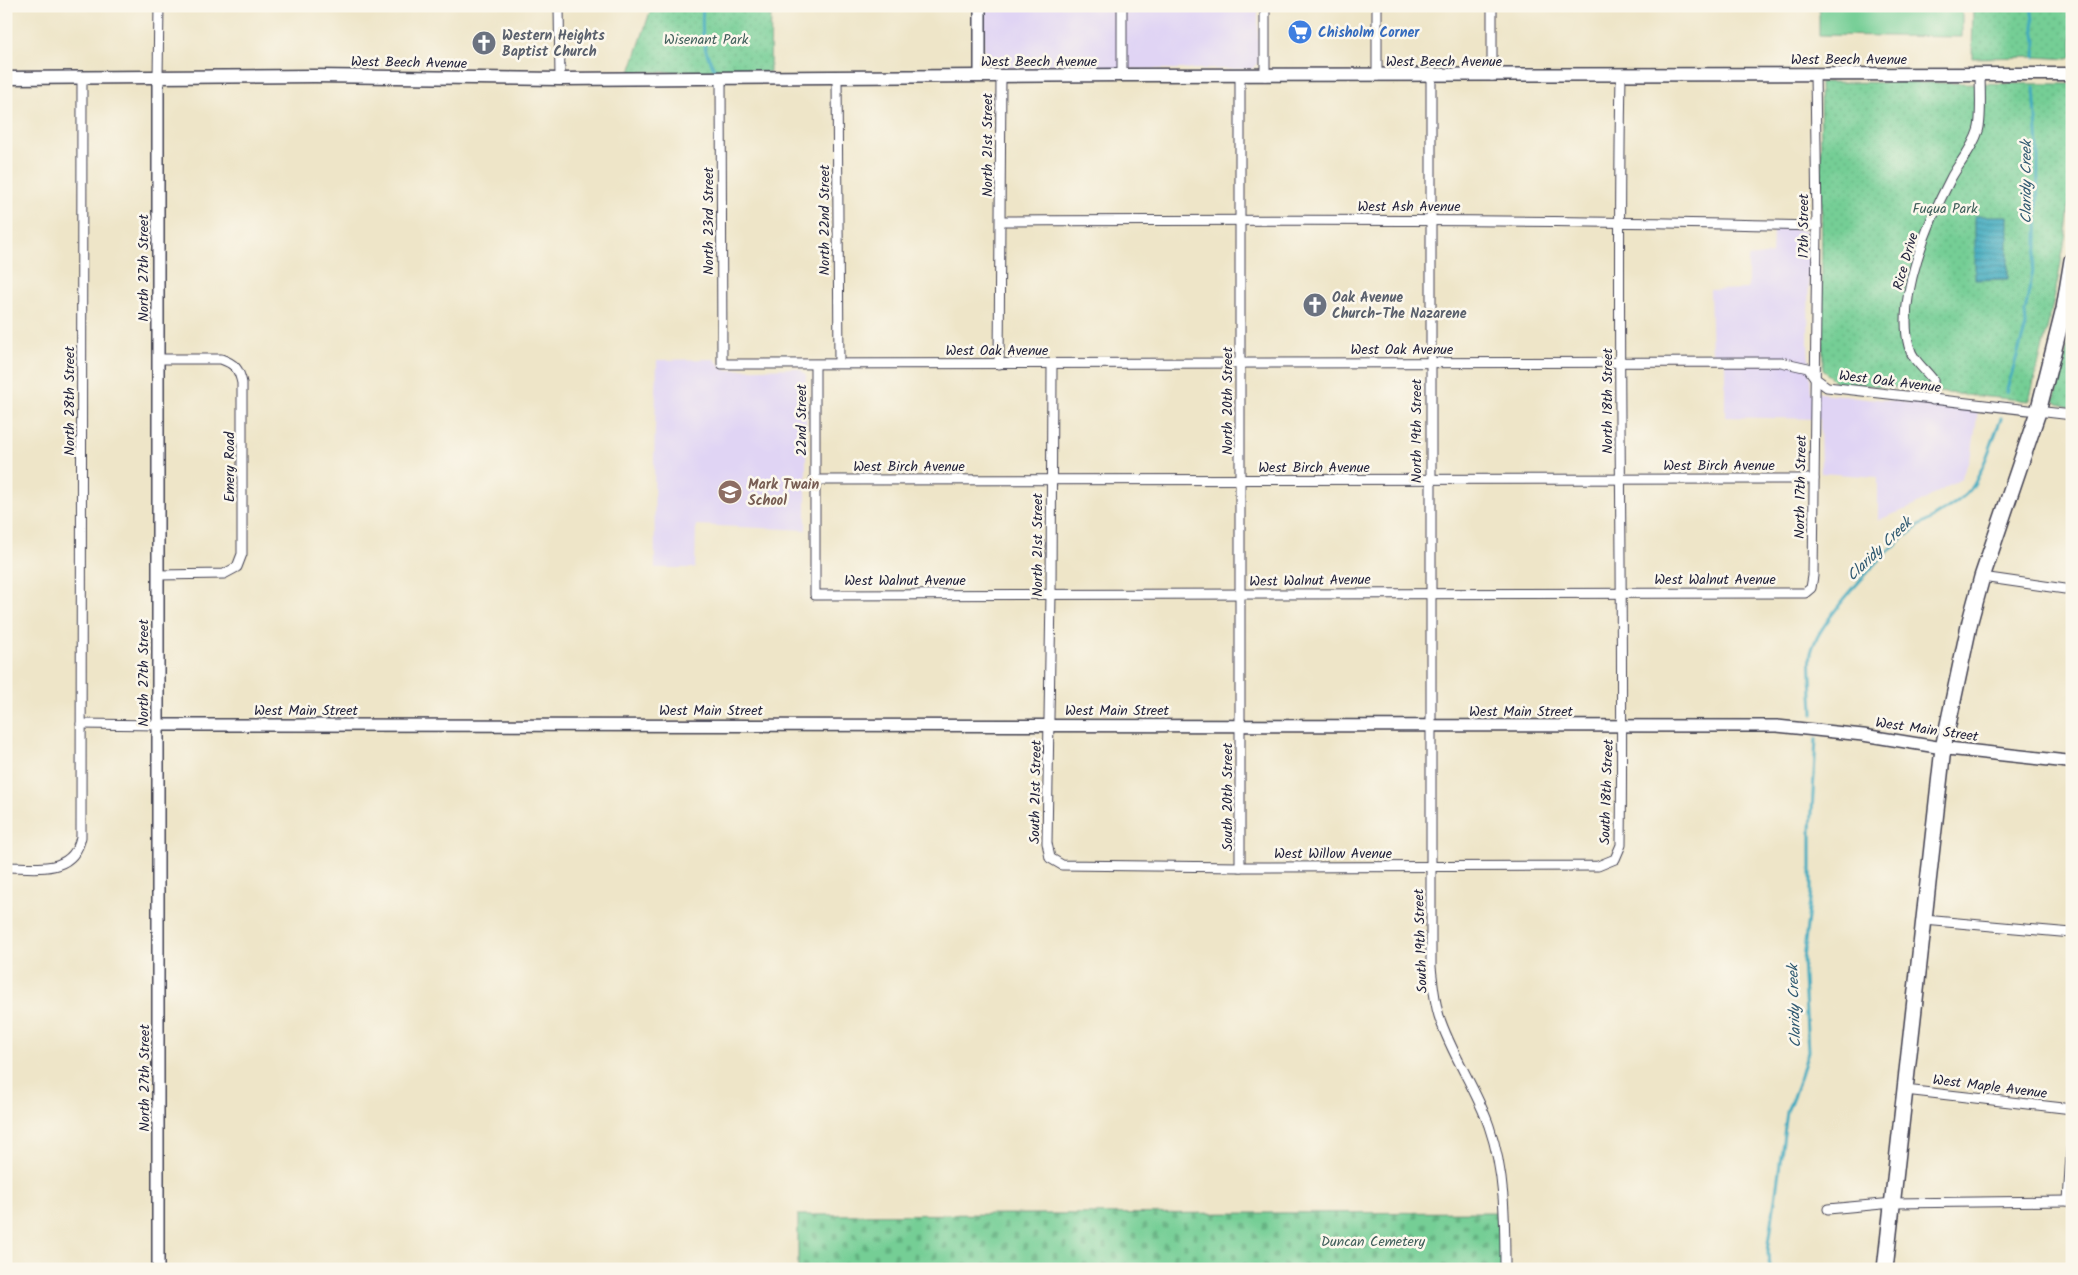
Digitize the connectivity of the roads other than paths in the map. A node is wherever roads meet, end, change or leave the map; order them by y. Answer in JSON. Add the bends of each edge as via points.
{"nodes":[{"id":1,"x":159,"y":6,"type":"edge"},
{"id":2,"x":559,"y":6,"type":"edge"},
{"id":3,"x":980,"y":6,"type":"edge"},
{"id":4,"x":1122,"y":6,"type":"edge"},
{"id":5,"x":1265,"y":6,"type":"edge"},
{"id":6,"x":1377,"y":6,"type":"edge"},
{"id":7,"x":1492,"y":6,"type":"edge"},
{"id":8,"x":1815,"y":74,"type":"junction"},
{"id":9,"x":1980,"y":74,"type":"junction"},
{"id":10,"x":2072,"y":74,"type":"edge"},
{"id":11,"x":1122,"y":75,"type":"junction"},
{"id":12,"x":837,"y":76,"type":"junction"},
{"id":13,"x":980,"y":76,"type":"junction"},
{"id":14,"x":1001,"y":76,"type":"junction"},
{"id":15,"x":1240,"y":76,"type":"junction"},
{"id":16,"x":1265,"y":76,"type":"junction"},
{"id":17,"x":1377,"y":76,"type":"junction"},
{"id":18,"x":1431,"y":76,"type":"junction"},
{"id":19,"x":1492,"y":76,"type":"junction"},
{"id":20,"x":1621,"y":76,"type":"junction"},
{"id":21,"x":82,"y":77,"type":"junction"},
{"id":22,"x":158,"y":77,"type":"junction"},
{"id":23,"x":721,"y":77,"type":"junction"},
{"id":24,"x":6,"y":78,"type":"edge"},
{"id":25,"x":560,"y":79,"type":"junction"},
{"id":26,"x":1240,"y":220,"type":"junction"},
{"id":27,"x":1430,"y":220,"type":"junction"},
{"id":28,"x":1001,"y":221,"type":"junction"},
{"id":29,"x":1619,"y":221,"type":"junction"},
{"id":30,"x":1817,"y":226,"type":"junction"},
{"id":31,"x":2072,"y":260,"type":"edge"},
{"id":32,"x":158,"y":359,"type":"junction"},
{"id":33,"x":1430,"y":362,"type":"junction"},
{"id":34,"x":839,"y":363,"type":"junction"},
{"id":35,"x":1241,"y":363,"type":"junction"},
{"id":36,"x":1621,"y":363,"type":"junction"},
{"id":37,"x":722,"y":364,"type":"joint"},
{"id":38,"x":1000,"y":364,"type":"junction"},
{"id":39,"x":1052,"y":364,"type":"junction"},
{"id":40,"x":815,"y":365,"type":"junction"},
{"id":41,"x":1816,"y":379,"type":"junction"},
{"id":42,"x":1933,"y":400,"type":"junction"},
{"id":43,"x":2038,"y":412,"type":"junction"},
{"id":44,"x":2072,"y":415,"type":"edge"},
{"id":45,"x":1621,"y":478,"type":"junction"},
{"id":46,"x":1814,"y":479,"type":"junction"},
{"id":47,"x":814,"y":480,"type":"junction"},
{"id":48,"x":1051,"y":480,"type":"junction"},
{"id":49,"x":1241,"y":480,"type":"junction"},
{"id":50,"x":1431,"y":481,"type":"junction"},
{"id":51,"x":158,"y":575,"type":"junction"},
{"id":52,"x":1982,"y":577,"type":"junction"},
{"id":53,"x":2072,"y":590,"type":"edge"},
{"id":54,"x":1430,"y":592,"type":"junction"},
{"id":55,"x":1621,"y":592,"type":"junction"},
{"id":56,"x":1805,"y":593,"type":"joint"},
{"id":57,"x":1051,"y":594,"type":"junction"},
{"id":58,"x":1241,"y":594,"type":"junction"},
{"id":59,"x":815,"y":595,"type":"joint"},
{"id":60,"x":81,"y":724,"type":"junction"},
{"id":61,"x":159,"y":725,"type":"junction"},
{"id":62,"x":1050,"y":725,"type":"junction"},
{"id":63,"x":1241,"y":726,"type":"junction"},
{"id":64,"x":1432,"y":726,"type":"junction"},
{"id":65,"x":1622,"y":726,"type":"junction"},
{"id":66,"x":1942,"y":748,"type":"junction"},
{"id":67,"x":2072,"y":762,"type":"edge"},
{"id":68,"x":1050,"y":858,"type":"joint"},
{"id":69,"x":1615,"y":859,"type":"joint"},
{"id":70,"x":6,"y":867,"type":"edge"},
{"id":71,"x":1240,"y":867,"type":"junction"},
{"id":72,"x":1432,"y":867,"type":"junction"},
{"id":73,"x":1924,"y":920,"type":"junction"},
{"id":74,"x":2072,"y":933,"type":"edge"},
{"id":75,"x":1905,"y":1090,"type":"junction"},
{"id":76,"x":2072,"y":1110,"type":"edge"},
{"id":77,"x":2072,"y":1138,"type":"edge"},
{"id":78,"x":1893,"y":1203,"type":"junction"},
{"id":79,"x":2070,"y":1203,"type":"edge"},
{"id":80,"x":1828,"y":1209,"type":"dead end"},
{"id":81,"x":158,"y":1269,"type":"edge"},
{"id":82,"x":1505,"y":1269,"type":"edge"},
{"id":83,"x":1885,"y":1269,"type":"edge"}],
"edges":[{"from":1,"to":22,"type":"street"},
{"from":2,"to":25,"type":"street"},
{"from":3,"to":13,"type":"street"},
{"from":4,"to":11,"type":"street"},
{"from":5,"to":16,"type":"street"},
{"from":6,"to":17,"type":"street"},
{"from":7,"to":19,"type":"street"},
{"from":8,"to":9,"type":"main road","name":"West Beech Avenue"},
{"from":8,"to":20,"type":"main road","name":"West Beech Avenue"},
{"from":8,"to":30,"type":"street","name":"17th Street"},
{"from":9,"to":10,"type":"main road","name":"West Beech Avenue"},
{"from":9,"to":42,"type":"street","name":"Rice Drive","via":[[1979,131],[1934,212],[1917,260],[1906,315],[1909,348],[1933,380]]},
{"from":11,"to":14,"type":"main road","name":"West Beech Avenue"},
{"from":11,"to":15,"type":"main road","name":"West Beech Avenue"},
{"from":12,"to":13,"type":"main road","name":"West Beech Avenue"},
{"from":12,"to":23,"type":"main road","name":"West Beech Avenue"},
{"from":12,"to":34,"type":"street","name":"North 22nd Street"},
{"from":13,"to":14,"type":"main road","name":"West Beech Avenue"},
{"from":14,"to":28,"type":"street","name":"North 21st Street"},
{"from":15,"to":16,"type":"main road","name":"West Beech Avenue"},
{"from":15,"to":26,"type":"street","name":"North 20th Street"},
{"from":16,"to":17,"type":"main road","name":"West Beech Avenue"},
{"from":17,"to":18,"type":"main road","name":"West Beech Avenue"},
{"from":18,"to":19,"type":"main road","name":"West Beech Avenue"},
{"from":18,"to":27,"type":"street","name":"North 19th Street"},
{"from":19,"to":20,"type":"main road","name":"West Beech Avenue"},
{"from":20,"to":29,"type":"street","name":"North 18th Street"},
{"from":21,"to":22,"type":"main road","name":"West Beech Avenue"},
{"from":21,"to":24,"type":"main road","name":"West Beech Avenue"},
{"from":21,"to":60,"type":"street","name":"North 28th Street"},
{"from":22,"to":25,"type":"main road","name":"West Beech Avenue"},
{"from":22,"to":32,"type":"street","name":"North 27th Street"},
{"from":23,"to":25,"type":"main road","name":"West Beech Avenue"},
{"from":23,"to":37,"type":"street","name":"North 23rd Street"},
{"from":26,"to":27,"type":"street","name":"West Ash Avenue"},
{"from":26,"to":28,"type":"street","name":"West Ash Avenue"},
{"from":26,"to":35,"type":"street","name":"North 20th Street"},
{"from":27,"to":29,"type":"street","name":"West Ash Avenue"},
{"from":27,"to":33,"type":"street","name":"North 19th Street"},
{"from":28,"to":38,"type":"street","name":"North 21st Street"},
{"from":29,"to":30,"type":"street","name":"West Ash Avenue"},
{"from":29,"to":36,"type":"street","name":"North 18th Street"},
{"from":30,"to":41,"type":"street","name":"17th Street"},
{"from":31,"to":43,"type":"main road"},
{"from":32,"to":51,"type":"street","name":"North 27th Street"},
{"from":32,"to":51,"type":"street","name":"Emery Road","via":[[222,359],[239,369],[242,383],[242,554],[232,572]]},
{"from":33,"to":35,"type":"street","name":"West Oak Avenue"},
{"from":33,"to":36,"type":"street","name":"West Oak Avenue"},
{"from":33,"to":50,"type":"street","name":"North 19th Street"},
{"from":34,"to":38,"type":"street","name":"West Oak Avenue"},
{"from":34,"to":40,"type":"street","name":"West Oak Avenue"},
{"from":35,"to":39,"type":"street","name":"West Oak Avenue"},
{"from":35,"to":49,"type":"street","name":"North 20th Street"},
{"from":36,"to":41,"type":"street","name":"West Oak Avenue","via":[[1781,362],[1808,368]]},
{"from":36,"to":45,"type":"street","name":"North 18th Street"},
{"from":37,"to":40,"type":"street","name":"West Oak Avenue"},
{"from":38,"to":39,"type":"street","name":"West Oak Avenue"},
{"from":39,"to":48,"type":"street","name":"North 21st Street"},
{"from":40,"to":47,"type":"street","name":"22nd Street"},
{"from":41,"to":42,"type":"street","name":"West Oak Avenue","via":[[1826,387]]},
{"from":41,"to":46,"type":"street","name":"North 17th Street"},
{"from":42,"to":43,"type":"street","name":"West Oak Avenue"},
{"from":43,"to":44,"type":"street","name":"West Oak Avenue"},
{"from":43,"to":52,"type":"main road"},
{"from":45,"to":46,"type":"street","name":"West Birch Avenue"},
{"from":45,"to":50,"type":"street","name":"West Birch Avenue"},
{"from":45,"to":55,"type":"street","name":"North 18th Street"},
{"from":46,"to":56,"type":"street","name":"North 17th Street","via":[[1812,576],[1811,588]]},
{"from":47,"to":48,"type":"street","name":"West Birch Avenue"},
{"from":47,"to":59,"type":"street","name":"22nd Street"},
{"from":48,"to":49,"type":"street","name":"West Birch Avenue"},
{"from":48,"to":57,"type":"street","name":"North 21st Street"},
{"from":49,"to":50,"type":"street","name":"West Birch Avenue"},
{"from":49,"to":58,"type":"street","name":"North 20th Street"},
{"from":50,"to":54,"type":"street","name":"North 19th Street"},
{"from":51,"to":61,"type":"street","name":"North 27th Street"},
{"from":52,"to":53,"type":"street"},
{"from":52,"to":66,"type":"main road","via":[[1960,660]]},
{"from":54,"to":55,"type":"street","name":"West Walnut Avenue"},
{"from":54,"to":58,"type":"street","name":"West Walnut Avenue"},
{"from":54,"to":64,"type":"street","name":"North 19th Street"},
{"from":55,"to":56,"type":"street","name":"West Walnut Avenue"},
{"from":55,"to":65,"type":"street","name":"North 18th Street"},
{"from":57,"to":58,"type":"street","name":"West Walnut Avenue"},
{"from":57,"to":59,"type":"street","name":"West Walnut Avenue"},
{"from":57,"to":62,"type":"street","name":"North 21st Street"},
{"from":58,"to":63,"type":"street","name":"North 20th Street"},
{"from":60,"to":61,"type":"street"},
{"from":60,"to":70,"type":"street","name":"North 28th Street","via":[[81,837],[78,850],[56,866]]},
{"from":61,"to":62,"type":"street","name":"West Main Street"},
{"from":61,"to":81,"type":"street","name":"North 27th Street"},
{"from":62,"to":63,"type":"street","name":"West Main Street"},
{"from":62,"to":68,"type":"street","name":"South 21st Street","via":[[1047,843]]},
{"from":63,"to":64,"type":"street","name":"West Main Street"},
{"from":63,"to":71,"type":"street","name":"South 20th Street"},
{"from":64,"to":65,"type":"street","name":"West Main Street"},
{"from":64,"to":72,"type":"street","name":"South 19th Street"},
{"from":65,"to":66,"type":"street","name":"West Main Street","via":[[1777,726]]},
{"from":65,"to":69,"type":"street","name":"South 18th Street","via":[[1621,845]]},
{"from":66,"to":67,"type":"main road","name":"West Main Street"},
{"from":66,"to":73,"type":"main road"},
{"from":68,"to":71,"type":"street","name":"West Willow Avenue","via":[[1062,864]]},
{"from":69,"to":72,"type":"street","name":"West Willow Avenue","via":[[1598,866]]},
{"from":71,"to":72,"type":"street","name":"West Willow Avenue"},
{"from":72,"to":82,"type":"street","name":"South 19th Street","via":[[1431,967],[1434,994],[1439,1016],[1489,1125],[1500,1162]]},
{"from":73,"to":74,"type":"street"},
{"from":73,"to":75,"type":"main road"},
{"from":75,"to":76,"type":"street","name":"West Maple Avenue"},
{"from":75,"to":78,"type":"main road"},
{"from":77,"to":79,"type":"street"},
{"from":78,"to":79,"type":"street"},
{"from":78,"to":80,"type":"street"},
{"from":78,"to":83,"type":"main road"}]}
